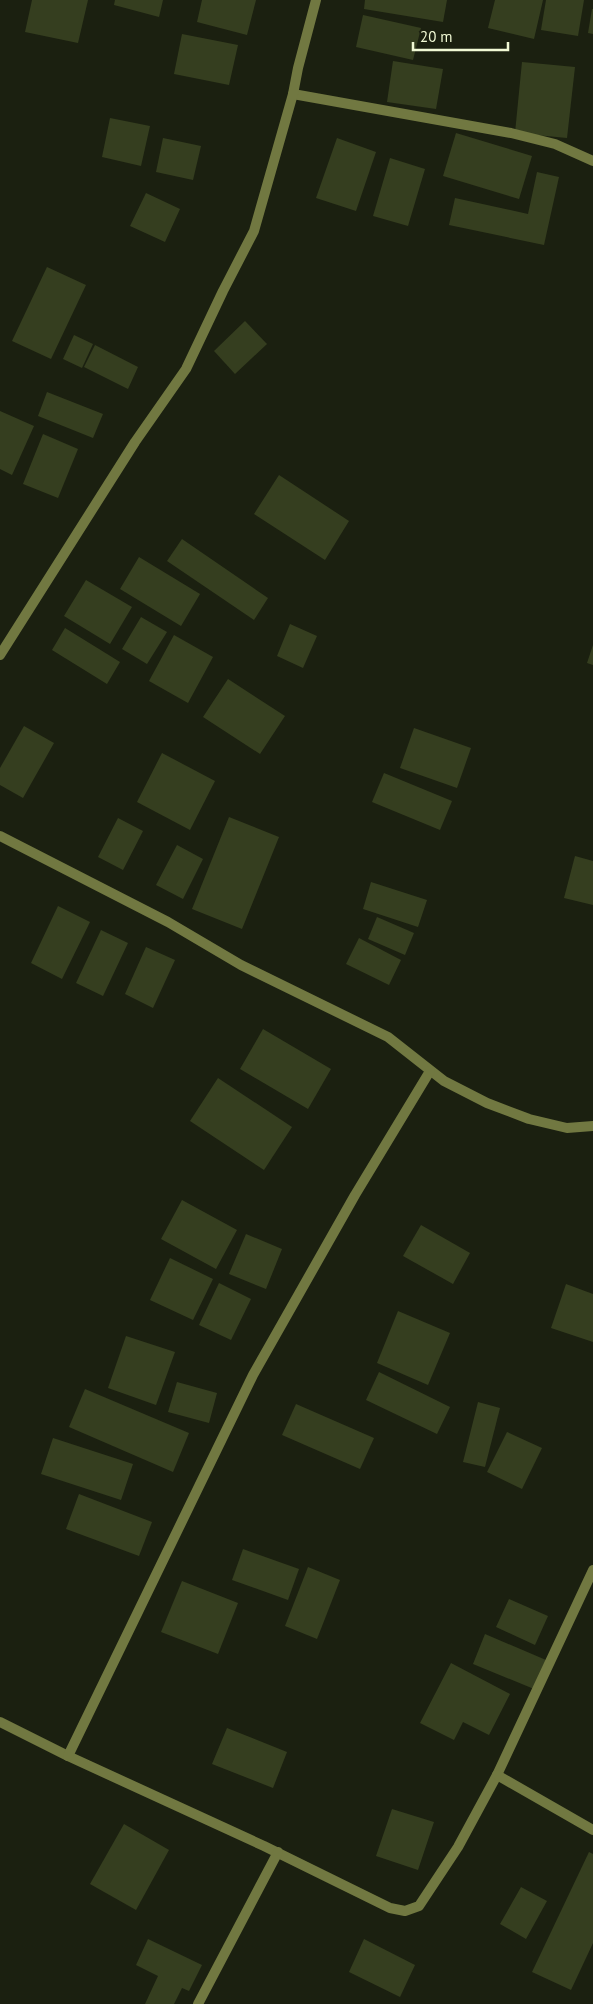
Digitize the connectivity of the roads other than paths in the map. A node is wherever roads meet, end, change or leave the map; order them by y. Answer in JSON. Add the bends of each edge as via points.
{"nodes":[{"id":1,"x":316,"y":0,"type":"edge"},
{"id":2,"x":293,"y":94,"type":"junction"},
{"id":3,"x":593,"y":161,"type":"edge"},
{"id":4,"x":0,"y":655,"type":"edge"},
{"id":5,"x":0,"y":836,"type":"edge"},
{"id":6,"x":430,"y":1071,"type":"junction"},
{"id":7,"x":593,"y":1126,"type":"edge"},
{"id":8,"x":593,"y":1570,"type":"edge"},
{"id":9,"x":0,"y":1722,"type":"edge"},
{"id":10,"x":68,"y":1756,"type":"junction"},
{"id":11,"x":497,"y":1775,"type":"junction"},
{"id":12,"x":593,"y":1830,"type":"edge"},
{"id":13,"x":278,"y":1852,"type":"junction"},
{"id":14,"x":198,"y":2004,"type":"edge"}],
"edges":[{"from":1,"to":2,"type":"street"},
{"from":2,"to":3,"type":"street","via":[[511,133],[555,144]]},
{"from":2,"to":4,"type":"street","via":[[254,231],[186,369],[135,442]]},
{"from":5,"to":6,"type":"street","via":[[168,922],[241,965],[388,1037]]},
{"from":6,"to":7,"type":"street","via":[[488,1103],[529,1118],[567,1128]]},
{"from":6,"to":10,"type":"street","via":[[354,1195],[253,1374]]},
{"from":8,"to":11,"type":"street"},
{"from":9,"to":10,"type":"street"},
{"from":10,"to":13,"type":"street"},
{"from":11,"to":12,"type":"street"},
{"from":11,"to":13,"type":"street","via":[[458,1847],[419,1906],[405,1911],[390,1908]]},
{"from":13,"to":14,"type":"street"}]}
